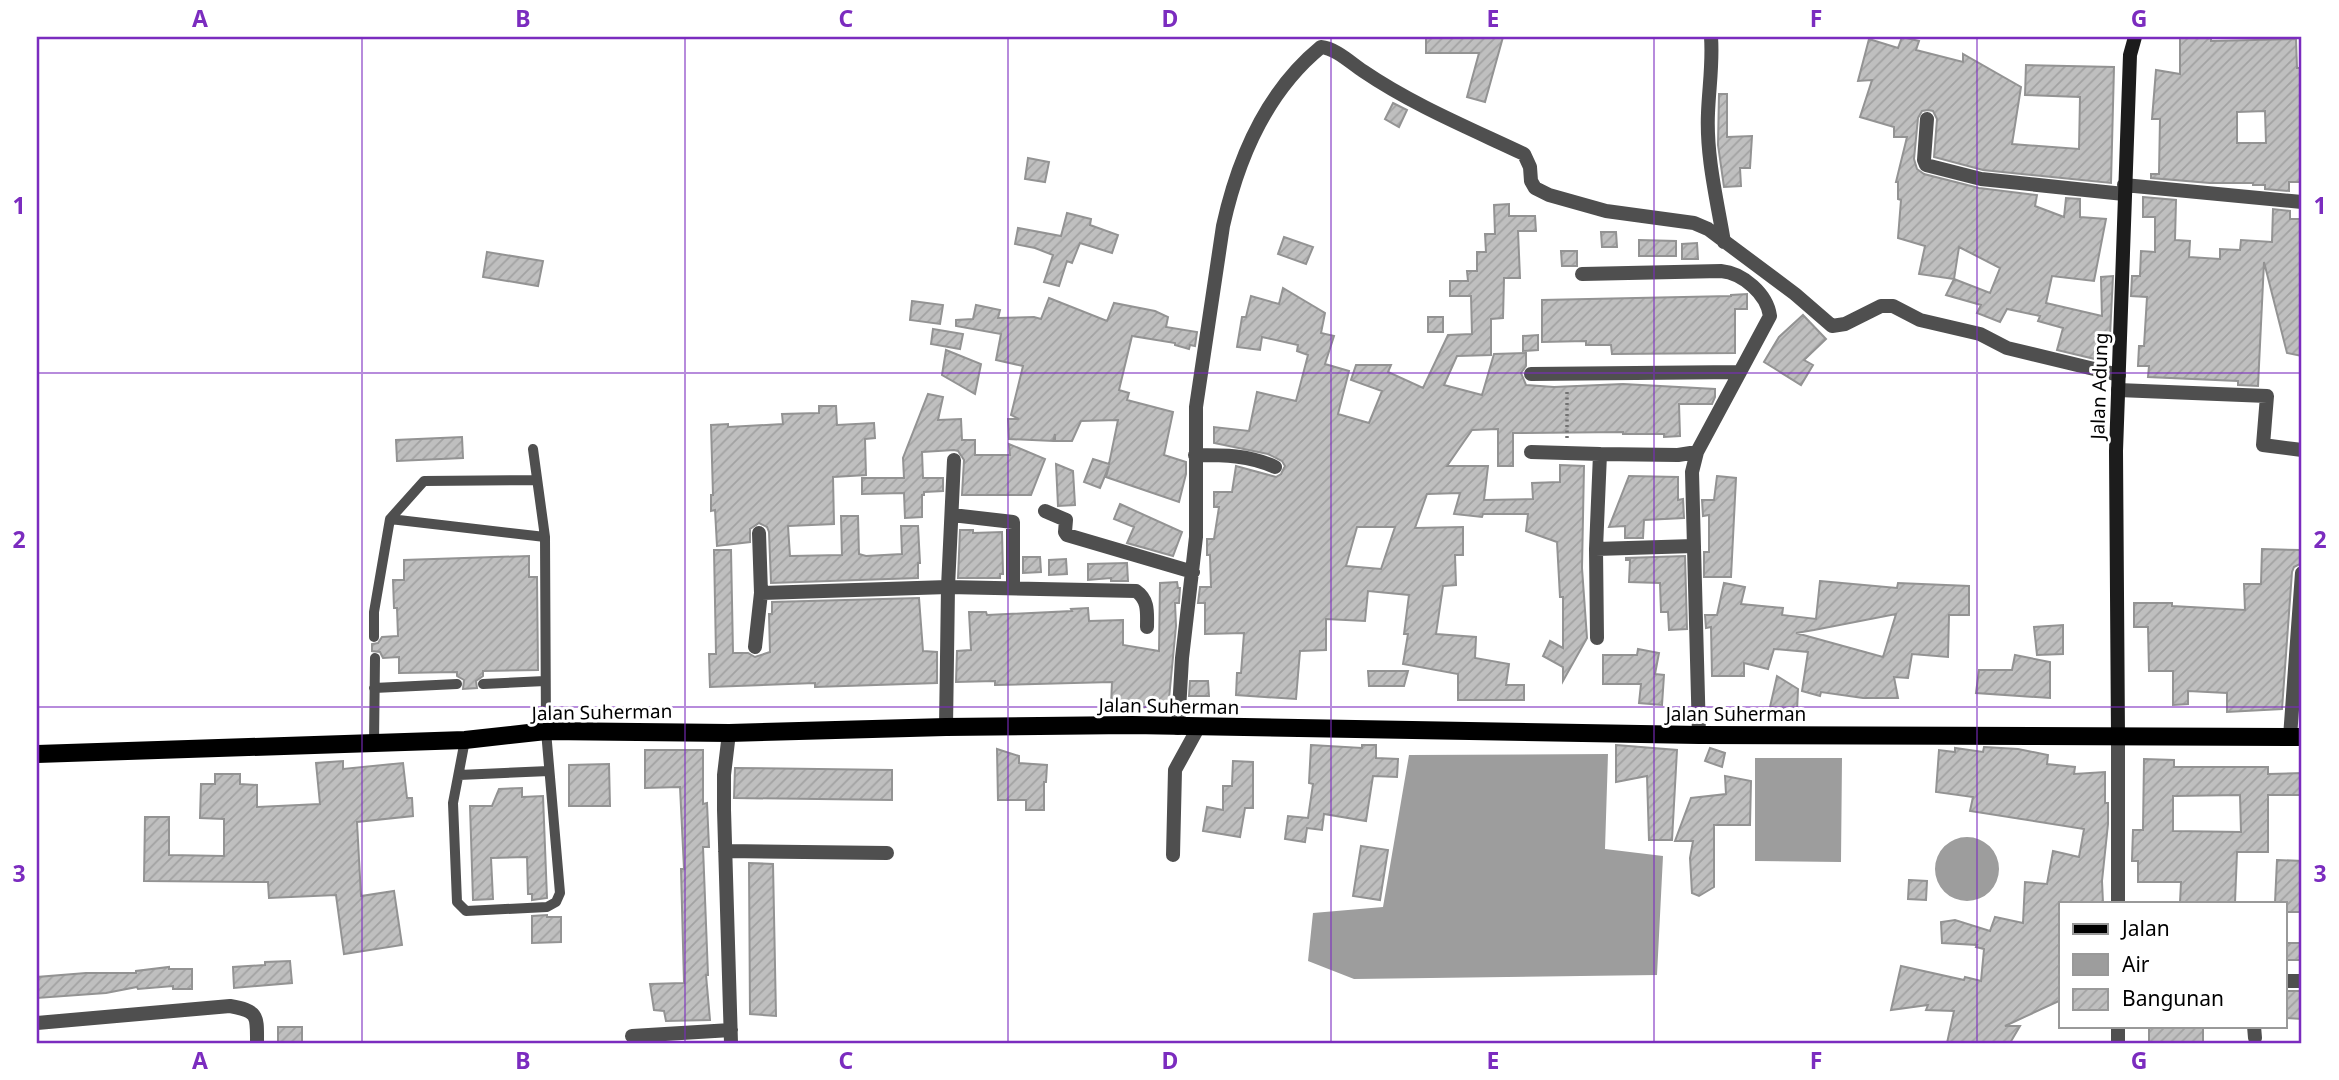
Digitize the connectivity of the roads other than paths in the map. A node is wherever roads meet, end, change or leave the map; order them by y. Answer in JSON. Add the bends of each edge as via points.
{"nodes":[{"id":1,"x":1711,"y":37,"type":"edge"},
{"id":2,"x":2135,"y":37,"type":"edge"},
{"id":3,"x":1927,"y":120,"type":"dead end"},
{"id":4,"x":2124,"y":189,"type":"junction"},
{"id":5,"x":2302,"y":202,"type":"edge"},
{"id":6,"x":1724,"y":242,"type":"junction"},
{"id":7,"x":1582,"y":274,"type":"dead end"},
{"id":8,"x":1740,"y":372,"type":"junction"},
{"id":9,"x":1531,"y":374,"type":"dead end"},
{"id":10,"x":2119,"y":374,"type":"junction"},
{"id":11,"x":2118,"y":390,"type":"junction"},
{"id":12,"x":533,"y":449,"type":"dead end"},
{"id":13,"x":2302,"y":450,"type":"edge"},
{"id":14,"x":1531,"y":452,"type":"dead end"},
{"id":15,"x":1697,"y":452,"type":"junction"},
{"id":16,"x":1600,"y":454,"type":"junction"},
{"id":17,"x":1195,"y":455,"type":"junction"},
{"id":18,"x":954,"y":460,"type":"dead end"},
{"id":19,"x":1275,"y":467,"type":"dead end"},
{"id":20,"x":536,"y":480,"type":"junction"},
{"id":21,"x":1045,"y":511,"type":"dead end"},
{"id":22,"x":952,"y":515,"type":"junction"},
{"id":23,"x":390,"y":519,"type":"junction"},
{"id":24,"x":759,"y":533,"type":"dead end"},
{"id":25,"x":545,"y":537,"type":"junction"},
{"id":26,"x":1694,"y":546,"type":"junction"},
{"id":27,"x":1596,"y":549,"type":"junction"},
{"id":28,"x":1193,"y":572,"type":"junction"},
{"id":29,"x":2302,"y":573,"type":"edge"},
{"id":30,"x":948,"y":587,"type":"junction"},
{"id":31,"x":1013,"y":588,"type":"junction"},
{"id":32,"x":761,"y":593,"type":"junction"},
{"id":33,"x":1147,"y":627,"type":"dead end"},
{"id":34,"x":374,"y":637,"type":"dead end"},
{"id":35,"x":1597,"y":638,"type":"dead end"},
{"id":36,"x":755,"y":647,"type":"dead end"},
{"id":37,"x":375,"y":658,"type":"dead end"},
{"id":38,"x":545,"y":681,"type":"junction"},
{"id":39,"x":457,"y":684,"type":"dead end"},
{"id":40,"x":483,"y":684,"type":"dead end"},
{"id":41,"x":374,"y":688,"type":"junction"},
{"id":42,"x":946,"y":727,"type":"junction"},
{"id":43,"x":1178,"y":727,"type":"junction"},
{"id":44,"x":1198,"y":728,"type":"junction"},
{"id":45,"x":546,"y":731,"type":"junction"},
{"id":46,"x":729,"y":733,"type":"junction"},
{"id":47,"x":1699,"y":735,"type":"junction"},
{"id":48,"x":2118,"y":737,"type":"junction"},
{"id":49,"x":2296,"y":737,"type":"edge"},
{"id":50,"x":466,"y":740,"type":"junction"},
{"id":51,"x":374,"y":743,"type":"junction"},
{"id":52,"x":37,"y":754,"type":"edge"},
{"id":53,"x":549,"y":771,"type":"junction"},
{"id":54,"x":459,"y":775,"type":"junction"},
{"id":55,"x":725,"y":851,"type":"junction"},
{"id":56,"x":887,"y":853,"type":"dead end"},
{"id":57,"x":1173,"y":855,"type":"dead end"},
{"id":58,"x":2118,"y":902,"type":"edge"},
{"id":59,"x":37,"y":1023,"type":"edge"},
{"id":60,"x":632,"y":1036,"type":"dead end"},
{"id":61,"x":731,"y":1037,"type":"edge"},
{"id":62,"x":257,"y":1043,"type":"edge"}],
"edges":[{"from":1,"to":6,"type":"street","via":[[1709,148]]},
{"from":2,"to":4,"type":"main road","name":"Jalan Adung","via":[[2130,55]]},
{"from":3,"to":4,"type":"street","via":[[1926,165],[1981,179]]},
{"from":4,"to":5,"type":"street"},
{"from":4,"to":10,"type":"main road","name":"Jalan Adung"},
{"from":6,"to":10,"type":"street","via":[[1832,326],[1887,305],[1920,320],[1980,334],[2007,348]]},
{"from":6,"to":17,"type":"street","via":[[1694,223],[1606,211],[1549,195],[1535,188],[1524,154],[1426,109],[1321,47],[1299,64],[1275,95],[1256,128],[1230,198],[1196,407]]},
{"from":7,"to":8,"type":"street","via":[[1721,271],[1741,277],[1765,299],[1770,316]]},
{"from":8,"to":9,"type":"street"},
{"from":8,"to":15,"type":"street"},
{"from":10,"to":11,"type":"main road","name":"Jalan Adung"},
{"from":11,"to":13,"type":"street","via":[[2267,396],[2263,445]]},
{"from":11,"to":48,"type":"main road","name":"Jalan Adung"},
{"from":12,"to":20,"type":"lane"},
{"from":14,"to":16,"type":"street"},
{"from":15,"to":16,"type":"street"},
{"from":15,"to":26,"type":"street","via":[[1692,472]]},
{"from":16,"to":27,"type":"street"},
{"from":17,"to":19,"type":"street","via":[[1256,458]]},
{"from":17,"to":28,"type":"street"},
{"from":18,"to":22,"type":"street"},
{"from":20,"to":23,"type":"lane","via":[[427,480]]},
{"from":20,"to":25,"type":"lane"},
{"from":21,"to":28,"type":"street","via":[[1066,520],[1068,535]]},
{"from":22,"to":30,"type":"street"},
{"from":22,"to":31,"type":"street","via":[[1013,522]]},
{"from":23,"to":25,"type":"lane"},
{"from":23,"to":34,"type":"lane"},
{"from":24,"to":32,"type":"street"},
{"from":25,"to":38,"type":"lane"},
{"from":26,"to":27,"type":"street"},
{"from":26,"to":47,"type":"street"},
{"from":27,"to":35,"type":"street"},
{"from":28,"to":43,"type":"street"},
{"from":29,"to":49,"type":"street"},
{"from":30,"to":31,"type":"street"},
{"from":30,"to":32,"type":"street"},
{"from":30,"to":42,"type":"street"},
{"from":31,"to":33,"type":"street","via":[[1136,591],[1147,604]]},
{"from":32,"to":36,"type":"street"},
{"from":37,"to":41,"type":"lane"},
{"from":38,"to":40,"type":"lane"},
{"from":38,"to":45,"type":"lane"},
{"from":39,"to":41,"type":"lane"},
{"from":41,"to":51,"type":"lane"},
{"from":42,"to":43,"type":"main road","name":"Jalan Suherman"},
{"from":42,"to":46,"type":"main road","name":"Jalan Suherman"},
{"from":43,"to":44,"type":"main road","name":"Jalan Suherman"},
{"from":44,"to":47,"type":"main road","name":"Jalan Suherman"},
{"from":44,"to":57,"type":"street","via":[[1175,770]]},
{"from":45,"to":46,"type":"main road","name":"Jalan Suherman"},
{"from":45,"to":50,"type":"main road","name":"Jalan Suherman"},
{"from":45,"to":53,"type":"lane"},
{"from":46,"to":55,"type":"street","via":[[724,775]]},
{"from":47,"to":48,"type":"main road","name":"Jalan Suherman"},
{"from":48,"to":49,"type":"main road","name":"Jalan Suherman"},
{"from":48,"to":58,"type":"street"},
{"from":50,"to":51,"type":"main road","name":"Jalan Suherman"},
{"from":50,"to":54,"type":"lane"},
{"from":51,"to":52,"type":"main road","name":"Jalan Suherman"},
{"from":53,"to":54,"type":"lane"},
{"from":53,"to":54,"type":"lane","via":[[561,893],[556,902],[547,907],[466,911],[457,902],[453,803]]},
{"from":55,"to":56,"type":"street"},
{"from":55,"to":61,"type":"street"},
{"from":59,"to":62,"type":"street","via":[[230,1006],[248,1009],[257,1020]]},
{"from":60,"to":61,"type":"street"}]}
